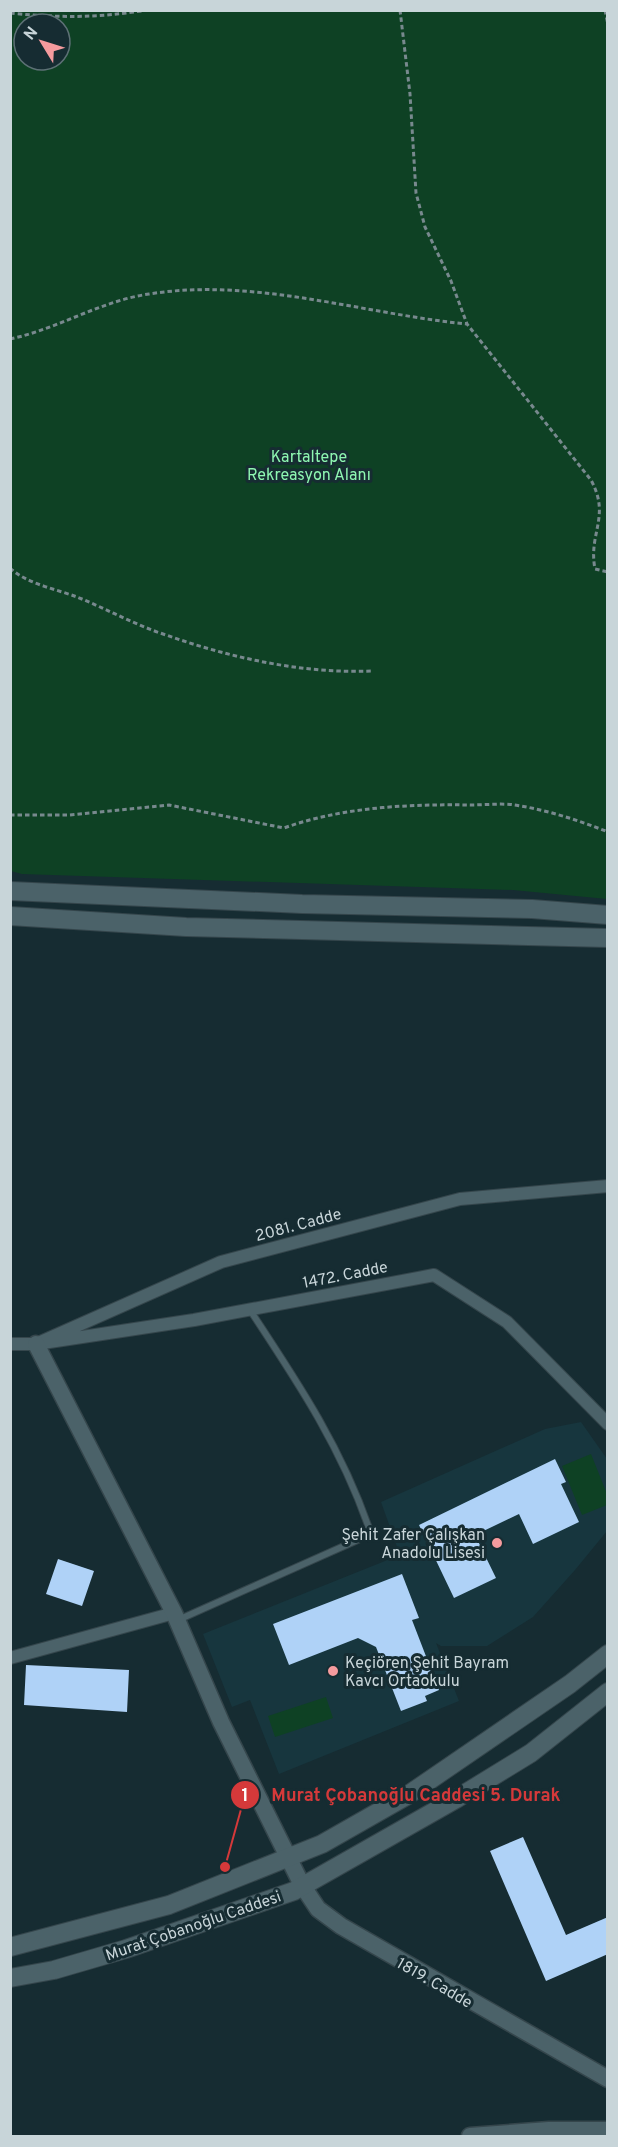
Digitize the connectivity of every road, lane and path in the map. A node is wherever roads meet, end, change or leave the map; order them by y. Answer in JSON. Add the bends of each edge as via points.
{"nodes":[{"id":1,"x":147,"y":10,"type":"edge"},
{"id":2,"x":400,"y":10,"type":"edge"},
{"id":3,"x":605,"y":10,"type":"edge"},
{"id":4,"x":10,"y":13,"type":"edge"},
{"id":5,"x":608,"y":25,"type":"edge"},
{"id":6,"x":467,"y":324,"type":"junction"},
{"id":7,"x":10,"y":339,"type":"edge"},
{"id":8,"x":10,"y":568,"type":"edge"},
{"id":9,"x":608,"y":572,"type":"edge"},
{"id":10,"x":372,"y":671,"type":"dead end"},
{"id":11,"x":10,"y":815,"type":"edge"},
{"id":12,"x":608,"y":832,"type":"edge"},
{"id":13,"x":10,"y":891,"type":"edge"},
{"id":14,"x":608,"y":915,"type":"edge"},
{"id":15,"x":10,"y":916,"type":"edge"},
{"id":16,"x":608,"y":938,"type":"edge"},
{"id":17,"x":608,"y":1186,"type":"edge"},
{"id":18,"x":250,"y":1309,"type":"junction"},
{"id":19,"x":10,"y":1344,"type":"edge"},
{"id":20,"x":36,"y":1344,"type":"junction"},
{"id":21,"x":608,"y":1424,"type":"edge"},
{"id":22,"x":175,"y":1617,"type":"junction"},
{"id":23,"x":608,"y":1654,"type":"edge"},
{"id":24,"x":10,"y":1658,"type":"edge"},
{"id":25,"x":608,"y":1692,"type":"edge"},
{"id":26,"x":289,"y":1857,"type":"junction"},
{"id":27,"x":302,"y":1885,"type":"junction"},
{"id":28,"x":10,"y":1947,"type":"edge"},
{"id":29,"x":10,"y":1978,"type":"edge"},
{"id":30,"x":608,"y":2079,"type":"edge"},
{"id":31,"x":608,"y":2130,"type":"edge"},
{"id":32,"x":471,"y":2136,"type":"edge"}],
"edges":[{"from":1,"to":4,"type":"path","via":[[57,18]]},
{"from":2,"to":6,"type":"path","via":[[416,193],[425,228]]},
{"from":3,"to":5,"type":"path"},
{"from":6,"to":7,"type":"path","via":[[336,303],[204,289],[120,300],[38,333]]},
{"from":6,"to":9,"type":"path","via":[[591,480],[601,510],[592,552],[596,569]]},
{"from":8,"to":10,"type":"path","via":[[25,578],[192,644],[319,671]]},
{"from":11,"to":12,"type":"path","via":[[69,815],[169,805],[284,828],[364,811],[431,805],[514,805],[580,820]]},
{"from":13,"to":14,"type":"main road"},
{"from":15,"to":16,"type":"main road","via":[[186,927]]},
{"from":17,"to":20,"type":"street","name":"2081. Cadde","via":[[460,1199],[221,1262]]},
{"from":18,"to":20,"type":"street","name":"1472. Cadde"},
{"from":18,"to":21,"type":"street","name":"1472. Cadde","via":[[434,1275],[507,1322]]},
{"from":18,"to":22,"type":"lane","via":[[333,1442],[371,1534]]},
{"from":19,"to":20,"type":"street","name":"2081. Cadde"},
{"from":20,"to":22,"type":"street","name":"1819. Cadde"},
{"from":22,"to":24,"type":"street"},
{"from":22,"to":26,"type":"street","name":"1819. Cadde","via":[[221,1722]]},
{"from":23,"to":26,"type":"main road","name":"Murat Çobanoğlu Caddesi","via":[[408,1795],[322,1844]]},
{"from":25,"to":27,"type":"main road","name":"Murat Çobanoğlu Caddesi","via":[[531,1753],[367,1851]]},
{"from":26,"to":27,"type":"street","name":"1819. Cadde"},
{"from":26,"to":28,"type":"main road","name":"Murat Çobanoğlu Caddesi","via":[[169,1905]]},
{"from":27,"to":29,"type":"main road","name":"Murat Çobanoğlu Caddesi","via":[[229,1915],[126,1949]]},
{"from":27,"to":30,"type":"street","name":"1819. Cadde","via":[[318,1909],[341,1926]]},
{"from":31,"to":32,"type":"street"}]}
